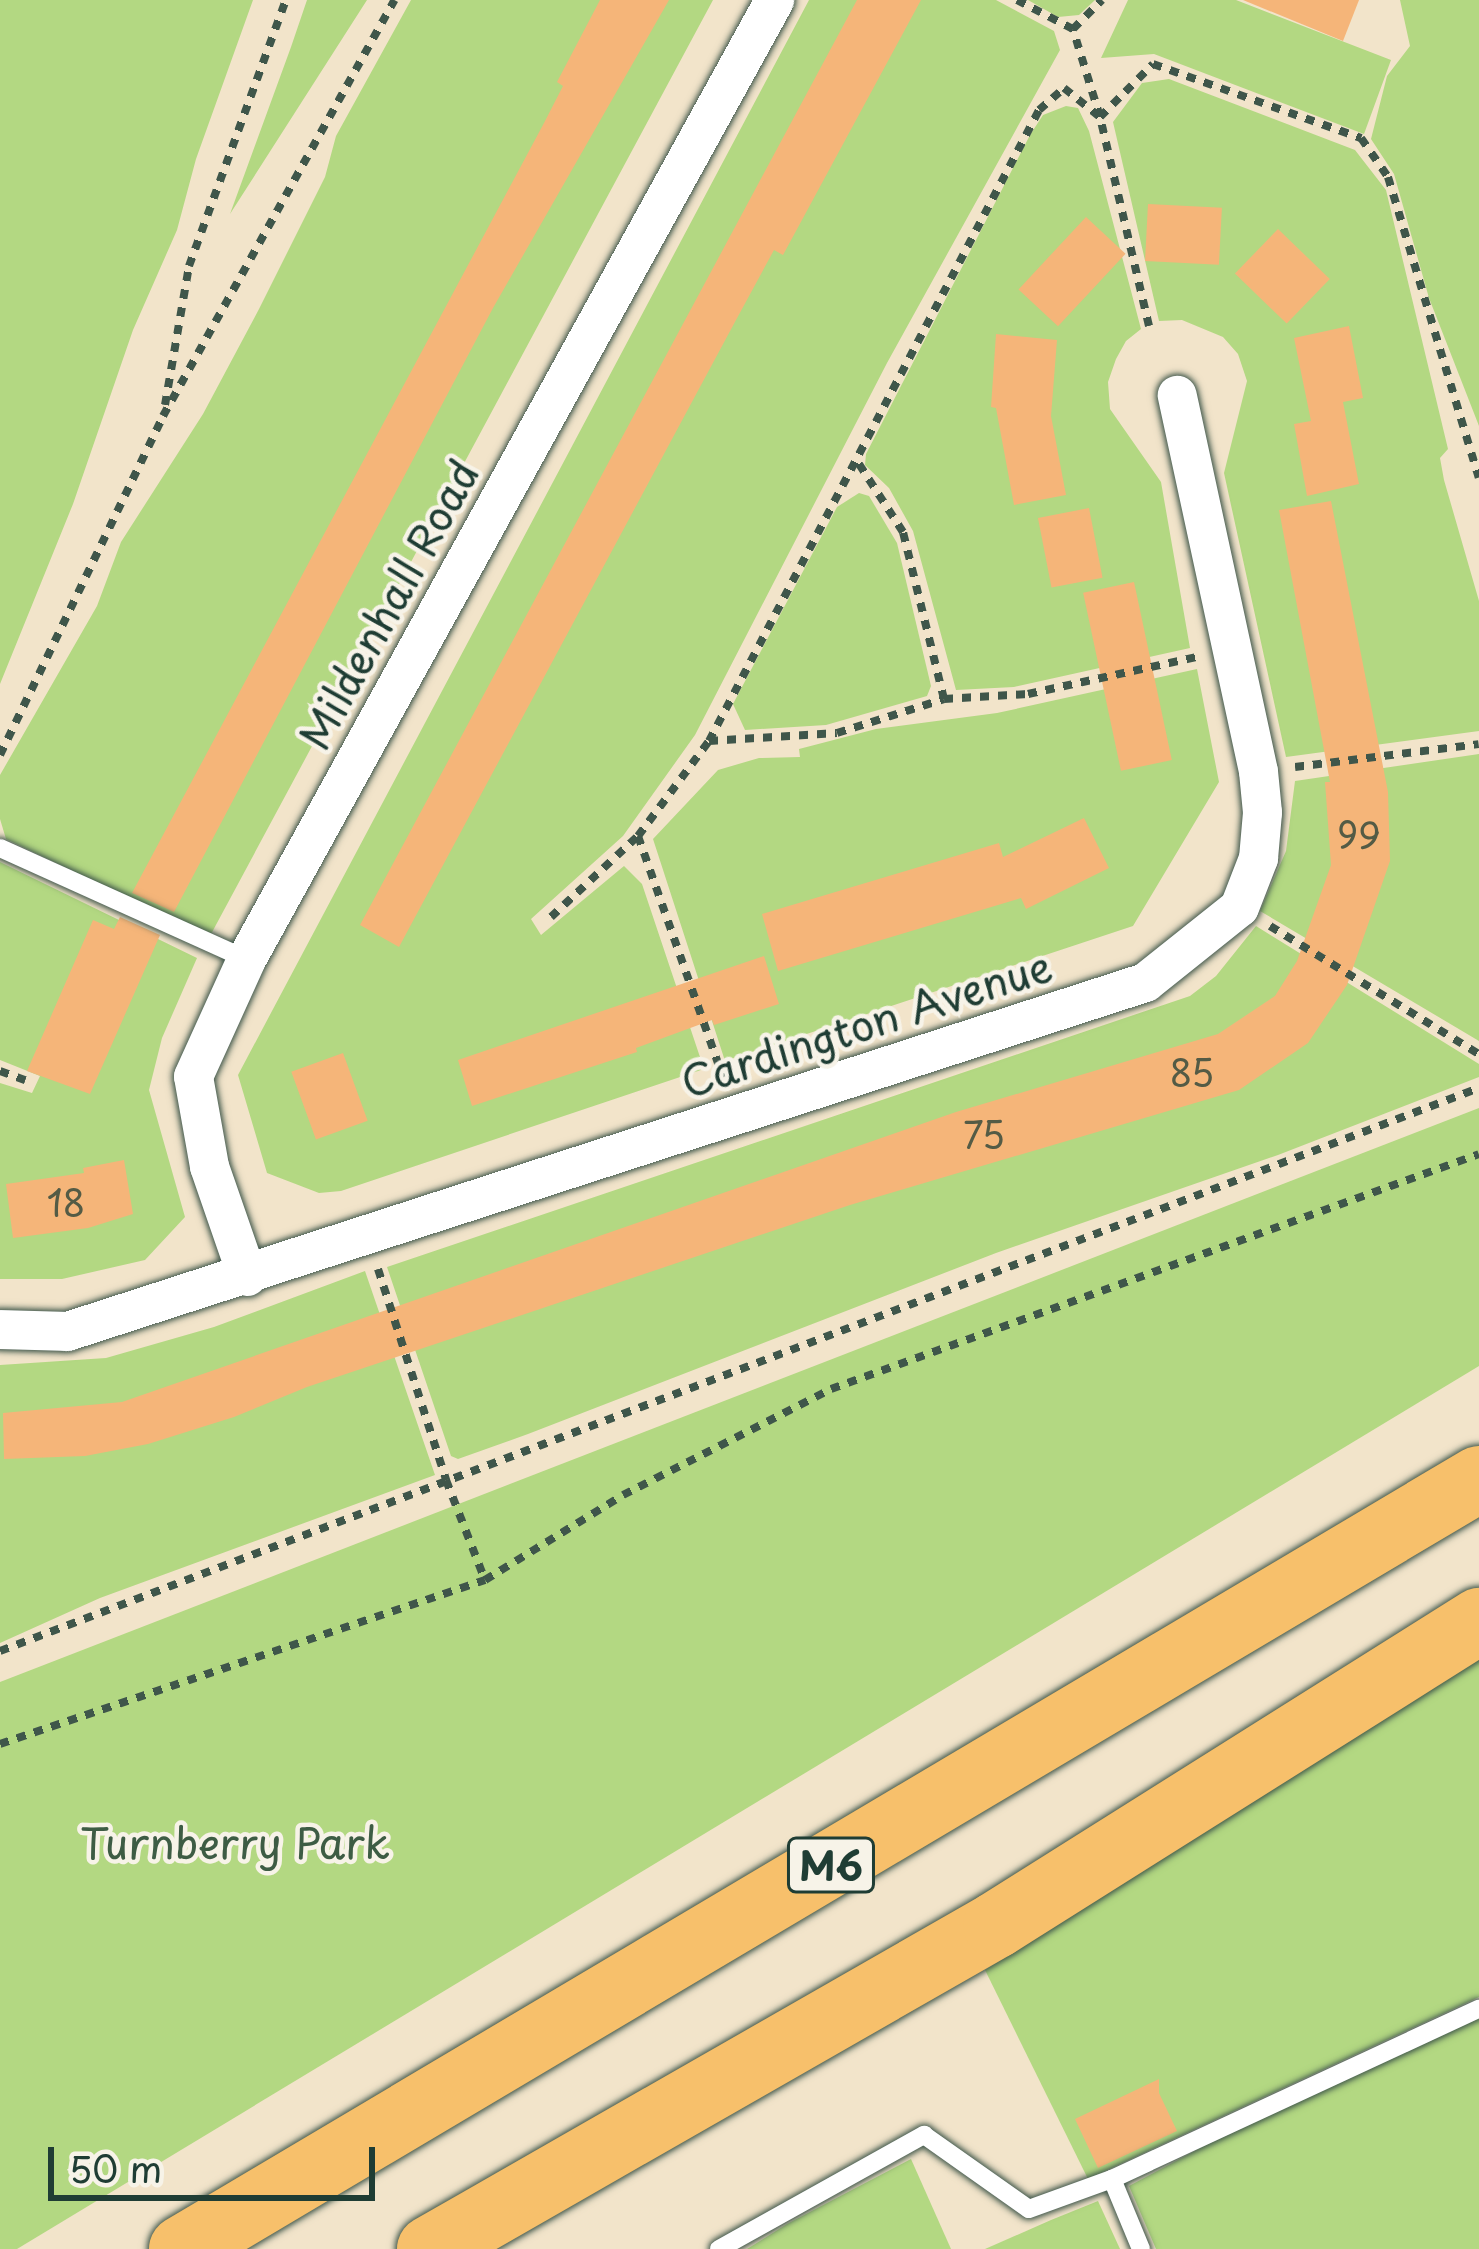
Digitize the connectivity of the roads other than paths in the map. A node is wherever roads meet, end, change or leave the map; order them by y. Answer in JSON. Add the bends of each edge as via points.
{"nodes":[{"id":1,"x":774,"y":0,"type":"edge"},
{"id":2,"x":1177,"y":395,"type":"dead end"},
{"id":3,"x":0,"y":848,"type":"edge"},
{"id":4,"x":246,"y":959,"type":"junction"},
{"id":5,"x":247,"y":1276,"type":"junction"},
{"id":6,"x":0,"y":1328,"type":"edge"},
{"id":7,"x":1479,"y":1479,"type":"edge"},
{"id":8,"x":1479,"y":1621,"type":"edge"},
{"id":9,"x":1479,"y":2009,"type":"edge"},
{"id":10,"x":1112,"y":2179,"type":"junction"},
{"id":11,"x":182,"y":2249,"type":"edge"},
{"id":12,"x":430,"y":2249,"type":"edge"},
{"id":13,"x":719,"y":2249,"type":"edge"},
{"id":14,"x":1141,"y":2249,"type":"edge"}],
"edges":[{"from":1,"to":4,"type":"street","name":"Mildenhall Road"},
{"from":2,"to":5,"type":"street","name":"Cardington Avenue","via":[[1258,771],[1258,859],[1239,907],[1145,982]]},
{"from":3,"to":4,"type":"lane"},
{"from":4,"to":5,"type":"street","name":"Mildenhall Road","via":[[193,1076],[209,1166]]},
{"from":5,"to":6,"type":"street","name":"Cardington Avenue","via":[[67,1331]]},
{"from":7,"to":11,"type":"highway","number":"M6"},
{"from":8,"to":12,"type":"highway","via":[[996,1924]]},
{"from":9,"to":10,"type":"lane"},
{"from":10,"to":13,"type":"lane","via":[[1029,2209],[924,2135]]},
{"from":10,"to":14,"type":"lane"}]}
